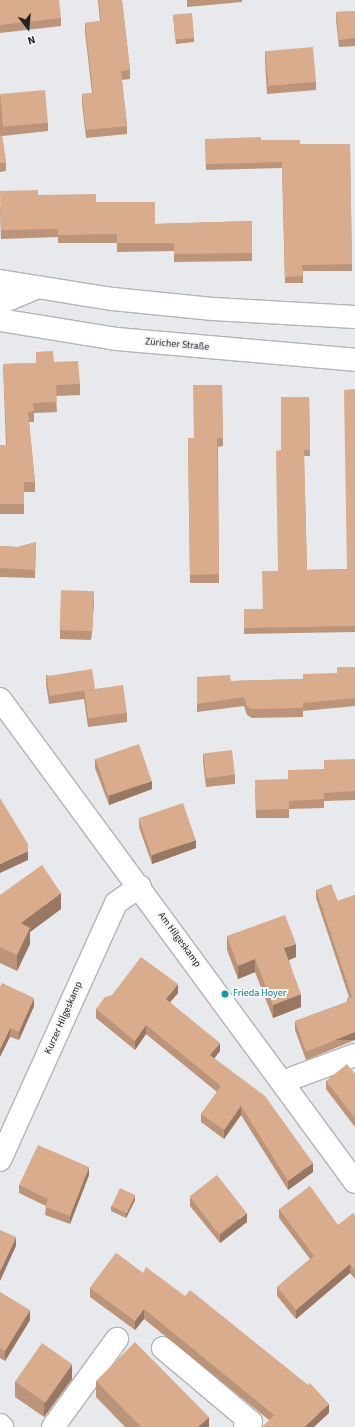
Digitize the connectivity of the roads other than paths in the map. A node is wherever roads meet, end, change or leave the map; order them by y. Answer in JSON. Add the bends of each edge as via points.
{"nodes":[{"id":1,"x":0,"y":281,"type":"edge"},
{"id":2,"x":38,"y":287,"type":"junction"},
{"id":3,"x":0,"y":303,"type":"edge"},
{"id":4,"x":355,"y":317,"type":"edge"},
{"id":5,"x":0,"y":320,"type":"edge"},
{"id":6,"x":355,"y":360,"type":"edge"},
{"id":7,"x":0,"y":699,"type":"edge"},
{"id":8,"x":140,"y":886,"type":"junction"},
{"id":9,"x":355,"y":1055,"type":"edge"},
{"id":10,"x":282,"y":1082,"type":"junction"},
{"id":11,"x":0,"y":1160,"type":"edge"},
{"id":12,"x":355,"y":1182,"type":"edge"},
{"id":13,"x":117,"y":1339,"type":"dead end"},
{"id":14,"x":163,"y":1348,"type":"dead end"},
{"id":15,"x":53,"y":1427,"type":"edge"},
{"id":16,"x":246,"y":1427,"type":"edge"}],
"edges":[{"from":1,"to":2,"type":"street"},
{"from":2,"to":3,"type":"street"},
{"from":2,"to":4,"type":"street","via":[[213,309]]},
{"from":5,"to":6,"type":"street","name":"Züricher Straße","via":[[117,339]]},
{"from":7,"to":8,"type":"street","name":"Am Hilgeskamp"},
{"from":8,"to":10,"type":"street","name":"Am Hilgeskamp"},
{"from":8,"to":11,"type":"street","name":"Kurzer Hilgeskamp","via":[[116,903]]},
{"from":9,"to":10,"type":"street"},
{"from":10,"to":12,"type":"street","name":"Am Hilgeskamp"},
{"from":13,"to":15,"type":"street"},
{"from":14,"to":16,"type":"street","via":[[251,1422]]}]}
